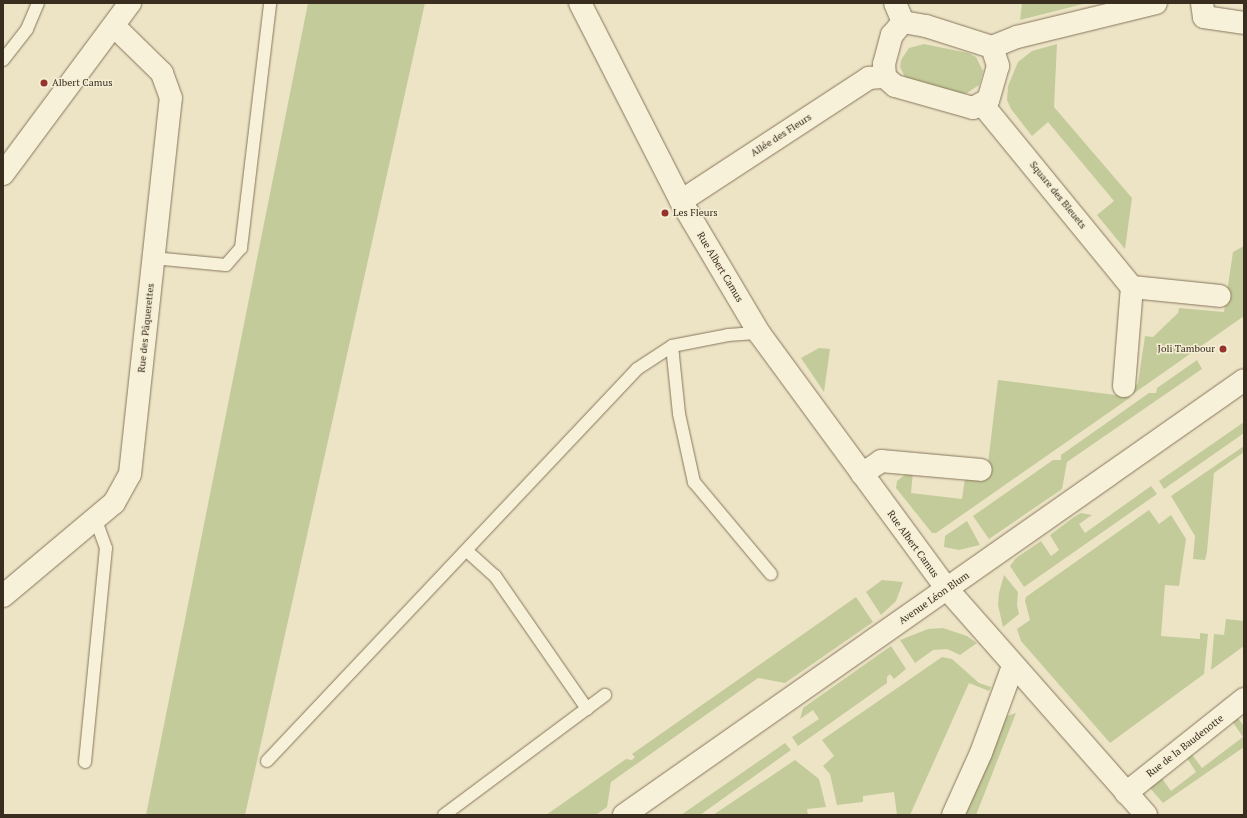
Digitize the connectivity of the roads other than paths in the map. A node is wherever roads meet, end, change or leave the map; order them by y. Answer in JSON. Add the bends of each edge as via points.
{"nodes":[{"id":1,"x":38,"y":3,"type":"edge"},
{"id":2,"x":130,"y":3,"type":"edge"},
{"id":3,"x":270,"y":3,"type":"edge"},
{"id":4,"x":580,"y":3,"type":"edge"},
{"id":5,"x":1156,"y":3,"type":"edge"},
{"id":6,"x":1202,"y":3,"type":"edge"},
{"id":7,"x":899,"y":13,"type":"edge"},
{"id":8,"x":1244,"y":23,"type":"edge"},
{"id":9,"x":114,"y":26,"type":"junction"},
{"id":10,"x":992,"y":47,"type":"junction"},
{"id":11,"x":3,"y":60,"type":"edge"},
{"id":12,"x":885,"y":77,"type":"junction"},
{"id":13,"x":982,"y":104,"type":"junction"},
{"id":14,"x":3,"y":174,"type":"edge"},
{"id":15,"x":681,"y":201,"type":"junction"},
{"id":16,"x":154,"y":258,"type":"junction"},
{"id":17,"x":1132,"y":286,"type":"junction"},
{"id":18,"x":1220,"y":296,"type":"dead end"},
{"id":19,"x":759,"y":333,"type":"junction"},
{"id":20,"x":672,"y":346,"type":"junction"},
{"id":21,"x":1244,"y":380,"type":"edge"},
{"id":22,"x":1124,"y":386,"type":"dead end"},
{"id":23,"x":981,"y":470,"type":"dead end"},
{"id":24,"x":862,"y":474,"type":"junction"},
{"id":25,"x":96,"y":520,"type":"junction"},
{"id":26,"x":467,"y":551,"type":"junction"},
{"id":27,"x":771,"y":574,"type":"dead end"},
{"id":28,"x":946,"y":589,"type":"junction"},
{"id":29,"x":3,"y":596,"type":"edge"},
{"id":30,"x":1014,"y":666,"type":"junction"},
{"id":31,"x":605,"y":695,"type":"dead end"},
{"id":32,"x":1244,"y":699,"type":"edge"},
{"id":33,"x":586,"y":709,"type":"junction"},
{"id":34,"x":267,"y":761,"type":"dead end"},
{"id":35,"x":85,"y":762,"type":"dead end"},
{"id":36,"x":1126,"y":793,"type":"junction"},
{"id":37,"x":444,"y":815,"type":"edge"},
{"id":38,"x":624,"y":815,"type":"edge"},
{"id":39,"x":953,"y":815,"type":"edge"},
{"id":40,"x":1146,"y":815,"type":"edge"}],
"edges":[{"from":1,"to":11,"type":"lane","via":[[27,29]]},
{"from":2,"to":9,"type":"street"},
{"from":3,"to":16,"type":"lane","via":[[241,248],[226,265]]},
{"from":4,"to":15,"type":"street","name":"Rue Albert Camus"},
{"from":5,"to":10,"type":"street","via":[[1017,37]]},
{"from":6,"to":8,"type":"street","via":[[1204,17]]},
{"from":7,"to":10,"type":"street","via":[[926,26]]},
{"from":7,"to":12,"type":"street","via":[[884,64]]},
{"from":9,"to":14,"type":"street"},
{"from":9,"to":16,"type":"street","name":"Rue des Pâquerettes","via":[[162,73],[170,98]]},
{"from":10,"to":13,"type":"street","via":[[998,66],[988,100]]},
{"from":12,"to":13,"type":"street","via":[[895,86],[973,108]]},
{"from":12,"to":15,"type":"street","name":"Allée des Fleurs","via":[[869,78]]},
{"from":13,"to":17,"type":"street","name":"Square des Bleuets"},
{"from":15,"to":19,"type":"street","name":"Rue Albert Camus"},
{"from":16,"to":25,"type":"street","name":"Rue des Pâquerettes","via":[[130,474],[114,503]]},
{"from":17,"to":18,"type":"street"},
{"from":17,"to":22,"type":"street"},
{"from":19,"to":20,"type":"lane","via":[[728,335]]},
{"from":19,"to":24,"type":"street","name":"Rue Albert Camus"},
{"from":20,"to":26,"type":"lane","via":[[637,369]]},
{"from":20,"to":27,"type":"lane","via":[[679,414],[694,482]]},
{"from":21,"to":28,"type":"street","name":"Avenue Léon Blum"},
{"from":23,"to":24,"type":"street","via":[[881,461]]},
{"from":24,"to":28,"type":"street","name":"Rue Albert Camus"},
{"from":25,"to":29,"type":"street","name":"Rue des Pâquerettes"},
{"from":25,"to":35,"type":"lane","via":[[106,548]]},
{"from":26,"to":33,"type":"lane","via":[[495,576]]},
{"from":26,"to":34,"type":"lane"},
{"from":28,"to":30,"type":"street","name":"Rue Albert Camus"},
{"from":28,"to":38,"type":"street","name":"Avenue Léon Blum"},
{"from":30,"to":36,"type":"street","name":"Rue Albert Camus"},
{"from":30,"to":39,"type":"street","via":[[981,753]]},
{"from":31,"to":33,"type":"lane"},
{"from":32,"to":36,"type":"street","name":"Rue de la Baudenotte"},
{"from":33,"to":37,"type":"lane"},
{"from":36,"to":40,"type":"street","name":"Rue Albert Camus"}]}
